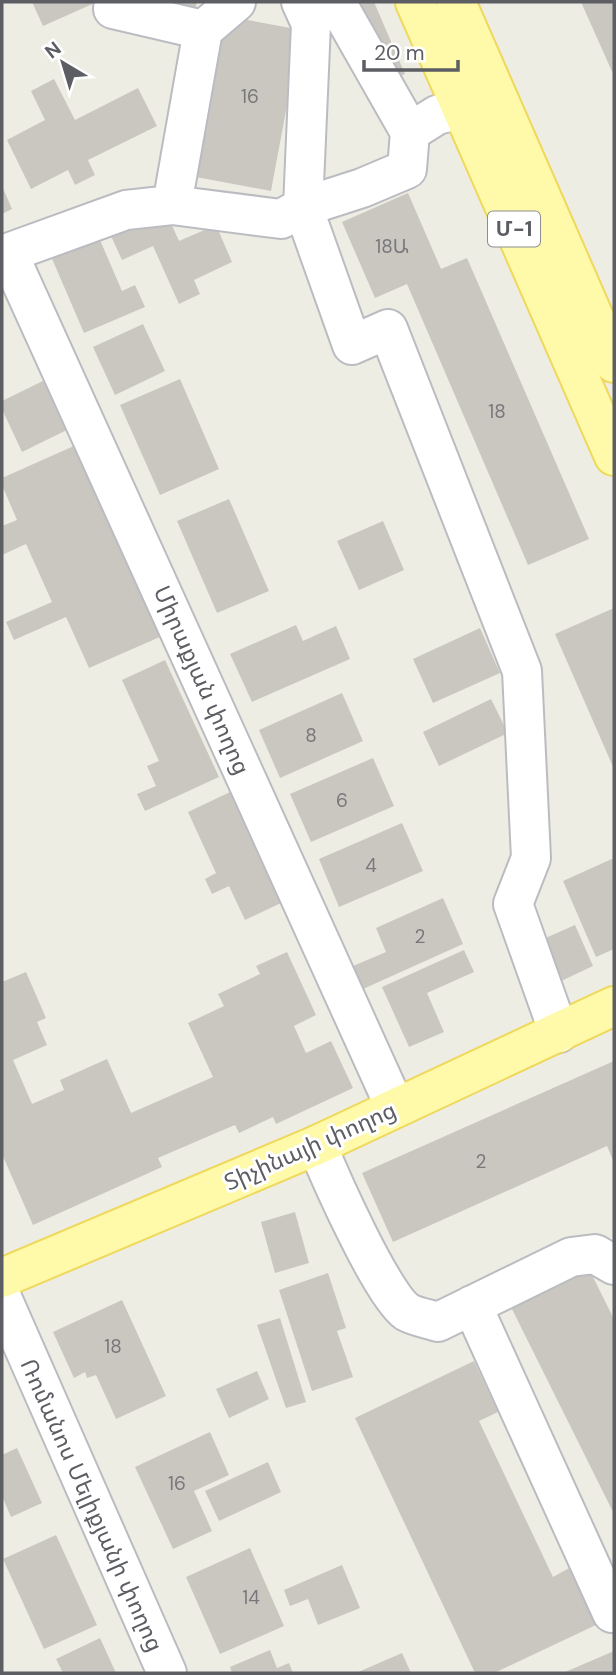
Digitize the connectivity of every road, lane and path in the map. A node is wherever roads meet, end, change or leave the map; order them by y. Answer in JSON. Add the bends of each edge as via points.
{"nodes":[{"id":1,"x":114,"y":2,"type":"edge"},
{"id":2,"x":236,"y":2,"type":"edge"},
{"id":3,"x":301,"y":2,"type":"edge"},
{"id":4,"x":335,"y":2,"type":"edge"},
{"id":5,"x":415,"y":2,"type":"edge"},
{"id":6,"x":456,"y":2,"type":"edge"},
{"id":7,"x":203,"y":30,"type":"junction"},
{"id":8,"x":461,"y":108,"type":"junction"},
{"id":9,"x":410,"y":132,"type":"junction"},
{"id":10,"x":172,"y":205,"type":"junction"},
{"id":11,"x":303,"y":207,"type":"junction"},
{"id":12,"x":5,"y":254,"type":"edge"},
{"id":13,"x":614,"y":363,"type":"edge"},
{"id":14,"x":614,"y":456,"type":"edge"},
{"id":15,"x":614,"y":1006,"type":"edge"},
{"id":16,"x":559,"y":1033,"type":"junction"},
{"id":17,"x":396,"y":1107,"type":"junction"},
{"id":18,"x":317,"y":1146,"type":"junction"},
{"id":19,"x":614,"y":1265,"type":"edge"},
{"id":20,"x":2,"y":1278,"type":"edge"},
{"id":21,"x":2,"y":1298,"type":"edge"},
{"id":22,"x":472,"y":1306,"type":"junction"},
{"id":23,"x":614,"y":1612,"type":"edge"},
{"id":24,"x":167,"y":1673,"type":"edge"}],
"edges":[{"from":1,"to":7,"type":"street","via":[[113,9]]},
{"from":2,"to":7,"type":"street"},
{"from":3,"to":11,"type":"street","via":[[311,24]]},
{"from":4,"to":9,"type":"street"},
{"from":5,"to":8,"type":"main road","number":"Մ-1"},
{"from":6,"to":13,"type":"main road","number":"Մ-1"},
{"from":7,"to":10,"type":"street"},
{"from":8,"to":9,"type":"street","via":[[437,115]]},
{"from":8,"to":14,"type":"main road","number":"Մ-1"},
{"from":9,"to":11,"type":"street","via":[[407,169]]},
{"from":10,"to":11,"type":"street","via":[[281,219]]},
{"from":10,"to":12,"type":"street","via":[[126,210]]},
{"from":11,"to":16,"type":"street","via":[[352,345],[387,329],[522,671],[531,858],[513,904]]},
{"from":12,"to":17,"type":"street","name":"Միրաքյան փողոց"},
{"from":15,"to":16,"type":"main road","name":"Տիչինայի փողոց"},
{"from":16,"to":17,"type":"main road","name":"Տիչինայի փողոց"},
{"from":17,"to":18,"type":"main road","name":"Տիչինայի փողոց"},
{"from":18,"to":20,"type":"main road","name":"Տիչինայի փողոց"},
{"from":18,"to":22,"type":"street","via":[[381,1279],[407,1311],[438,1322]]},
{"from":19,"to":22,"type":"street","via":[[595,1254],[571,1257]]},
{"from":21,"to":24,"type":"street","name":"Ռոմանոս Մելիքյանի փողոց"},
{"from":22,"to":23,"type":"street"}]}
